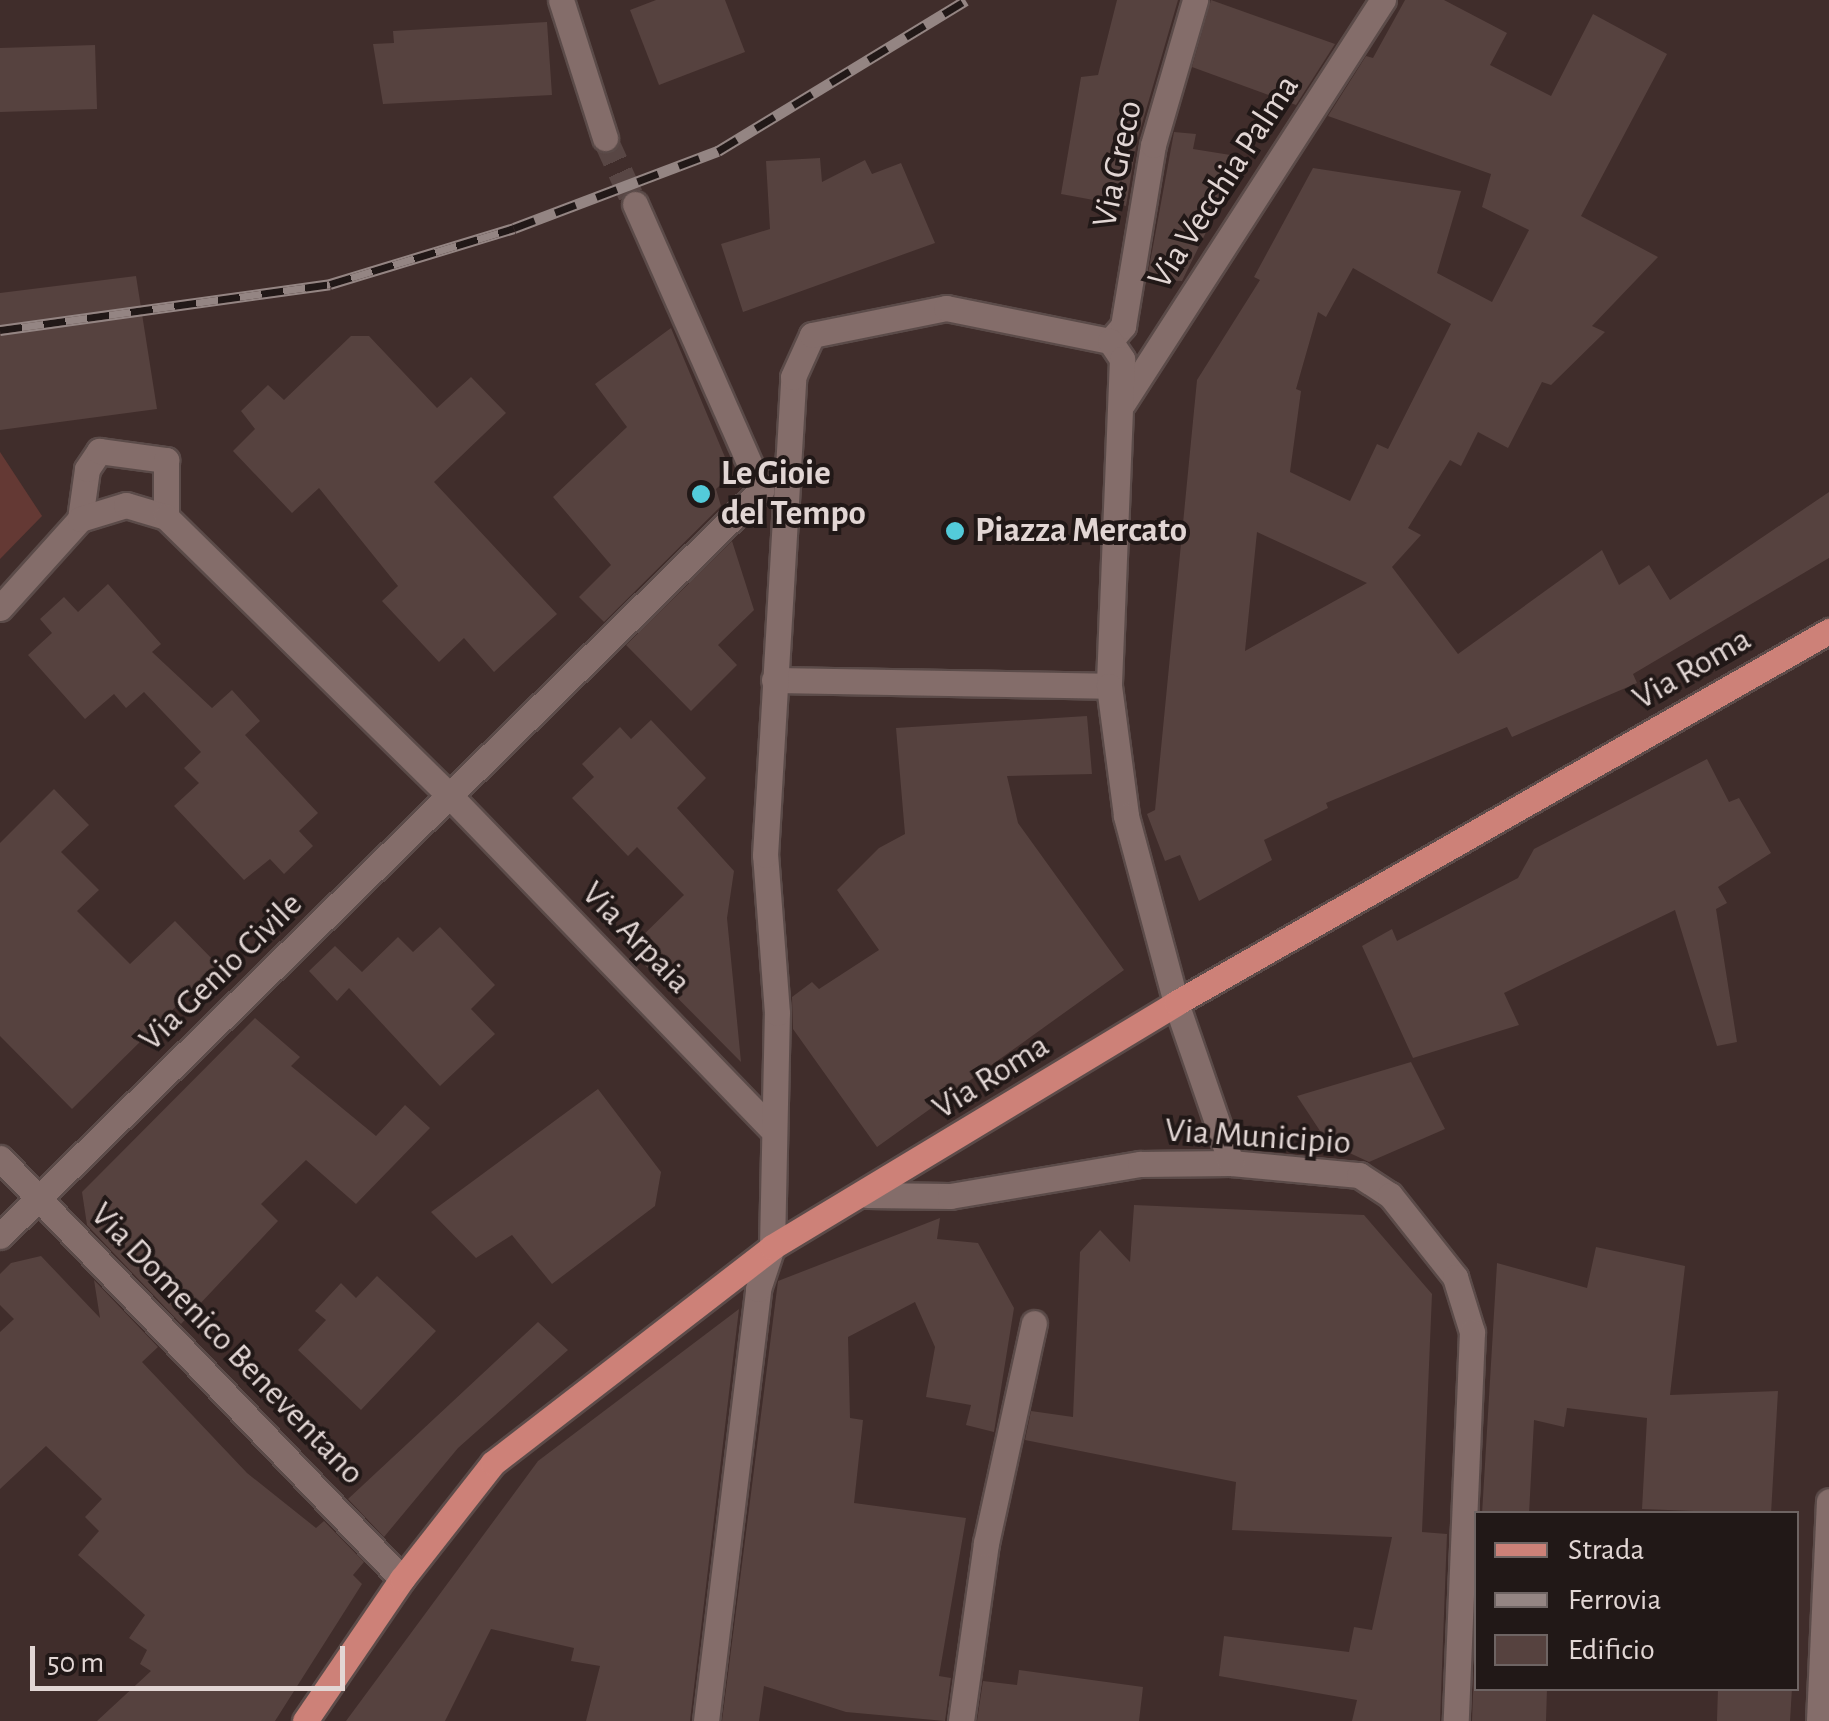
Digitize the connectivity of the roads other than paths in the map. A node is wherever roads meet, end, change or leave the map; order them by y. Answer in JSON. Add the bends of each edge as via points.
{"nodes":[{"id":1,"x":561,"y":0,"type":"edge"},
{"id":2,"x":1195,"y":0,"type":"edge"},
{"id":3,"x":1383,"y":0,"type":"edge"},
{"id":4,"x":605,"y":138,"type":"tunnel mouth"},
{"id":5,"x":635,"y":204,"type":"tunnel mouth"},
{"id":6,"x":1110,"y":341,"type":"junction"},
{"id":7,"x":1123,"y":402,"type":"junction"},
{"id":8,"x":761,"y":490,"type":"junction"},
{"id":9,"x":789,"y":506,"type":"junction"},
{"id":10,"x":166,"y":517,"type":"junction"},
{"id":11,"x":80,"y":520,"type":"junction"},
{"id":12,"x":0,"y":608,"type":"edge"},
{"id":13,"x":1829,"y":631,"type":"edge"},
{"id":14,"x":774,"y":680,"type":"junction"},
{"id":15,"x":1109,"y":686,"type":"junction"},
{"id":16,"x":451,"y":798,"type":"junction"},
{"id":17,"x":1176,"y":1003,"type":"junction"},
{"id":18,"x":770,"y":1126,"type":"junction"},
{"id":19,"x":0,"y":1158,"type":"edge"},
{"id":20,"x":1232,"y":1163,"type":"junction"},
{"id":21,"x":868,"y":1195,"type":"junction"},
{"id":22,"x":38,"y":1197,"type":"junction"},
{"id":23,"x":0,"y":1236,"type":"edge"},
{"id":24,"x":772,"y":1247,"type":"junction"},
{"id":25,"x":1034,"y":1323,"type":"dead end"},
{"id":26,"x":1829,"y":1502,"type":"edge"},
{"id":27,"x":402,"y":1579,"type":"junction"},
{"id":28,"x":305,"y":1721,"type":"edge"},
{"id":29,"x":706,"y":1721,"type":"edge"},
{"id":30,"x":960,"y":1721,"type":"edge"},
{"id":31,"x":1456,"y":1721,"type":"edge"},
{"id":32,"x":1819,"y":1721,"type":"edge"}],
"edges":[{"from":1,"to":4,"type":"street"},
{"from":2,"to":6,"type":"street","name":"Via Greco","via":[[1154,145],[1122,326]]},
{"from":3,"to":7,"type":"street","name":"Via Vecchia Palma"},
{"from":5,"to":8,"type":"street"},
{"from":6,"to":7,"type":"street","via":[[1122,359]]},
{"from":6,"to":9,"type":"street","via":[[946,308],[812,335],[792,377]]},
{"from":7,"to":15,"type":"street"},
{"from":8,"to":9,"type":"street"},
{"from":8,"to":16,"type":"street","name":"Via Genio Civile"},
{"from":9,"to":14,"type":"street"},
{"from":10,"to":11,"type":"street","via":[[126,505]]},
{"from":10,"to":11,"type":"street","via":[[166,460],[99,452],[87,469]]},
{"from":10,"to":16,"type":"street","name":"Via Arpaia"},
{"from":11,"to":12,"type":"street"},
{"from":13,"to":17,"type":"main road","name":"Via Roma"},
{"from":14,"to":15,"type":"street"},
{"from":14,"to":18,"type":"street","via":[[765,855],[776,1014]]},
{"from":15,"to":17,"type":"street","via":[[1138,873]]},
{"from":16,"to":18,"type":"street","name":"Via Arpaia"},
{"from":16,"to":22,"type":"street","name":"Via Genio Civile"},
{"from":17,"to":20,"type":"street"},
{"from":17,"to":21,"type":"main road","name":"Via Roma"},
{"from":18,"to":24,"type":"street"},
{"from":19,"to":22,"type":"street","name":"Via Domenico Beneventano"},
{"from":20,"to":21,"type":"street","name":"Via Municipio","via":[[1140,1164],[950,1196]]},
{"from":20,"to":31,"type":"street","name":"Via Municipio","via":[[1359,1175],[1390,1195],[1455,1277],[1468,1306],[1468,1511]]},
{"from":21,"to":24,"type":"main road","name":"Via Roma"},
{"from":22,"to":23,"type":"street","name":"Via Genio Civile"},
{"from":22,"to":27,"type":"street","name":"Via Domenico Beneventano"},
{"from":24,"to":27,"type":"main road","name":"Via Roma","via":[[493,1463]]},
{"from":24,"to":29,"type":"street","via":[[758,1290]]},
{"from":25,"to":30,"type":"street","via":[[986,1542]]},
{"from":26,"to":32,"type":"street"},
{"from":27,"to":28,"type":"main road","name":"Via Roma"}]}
